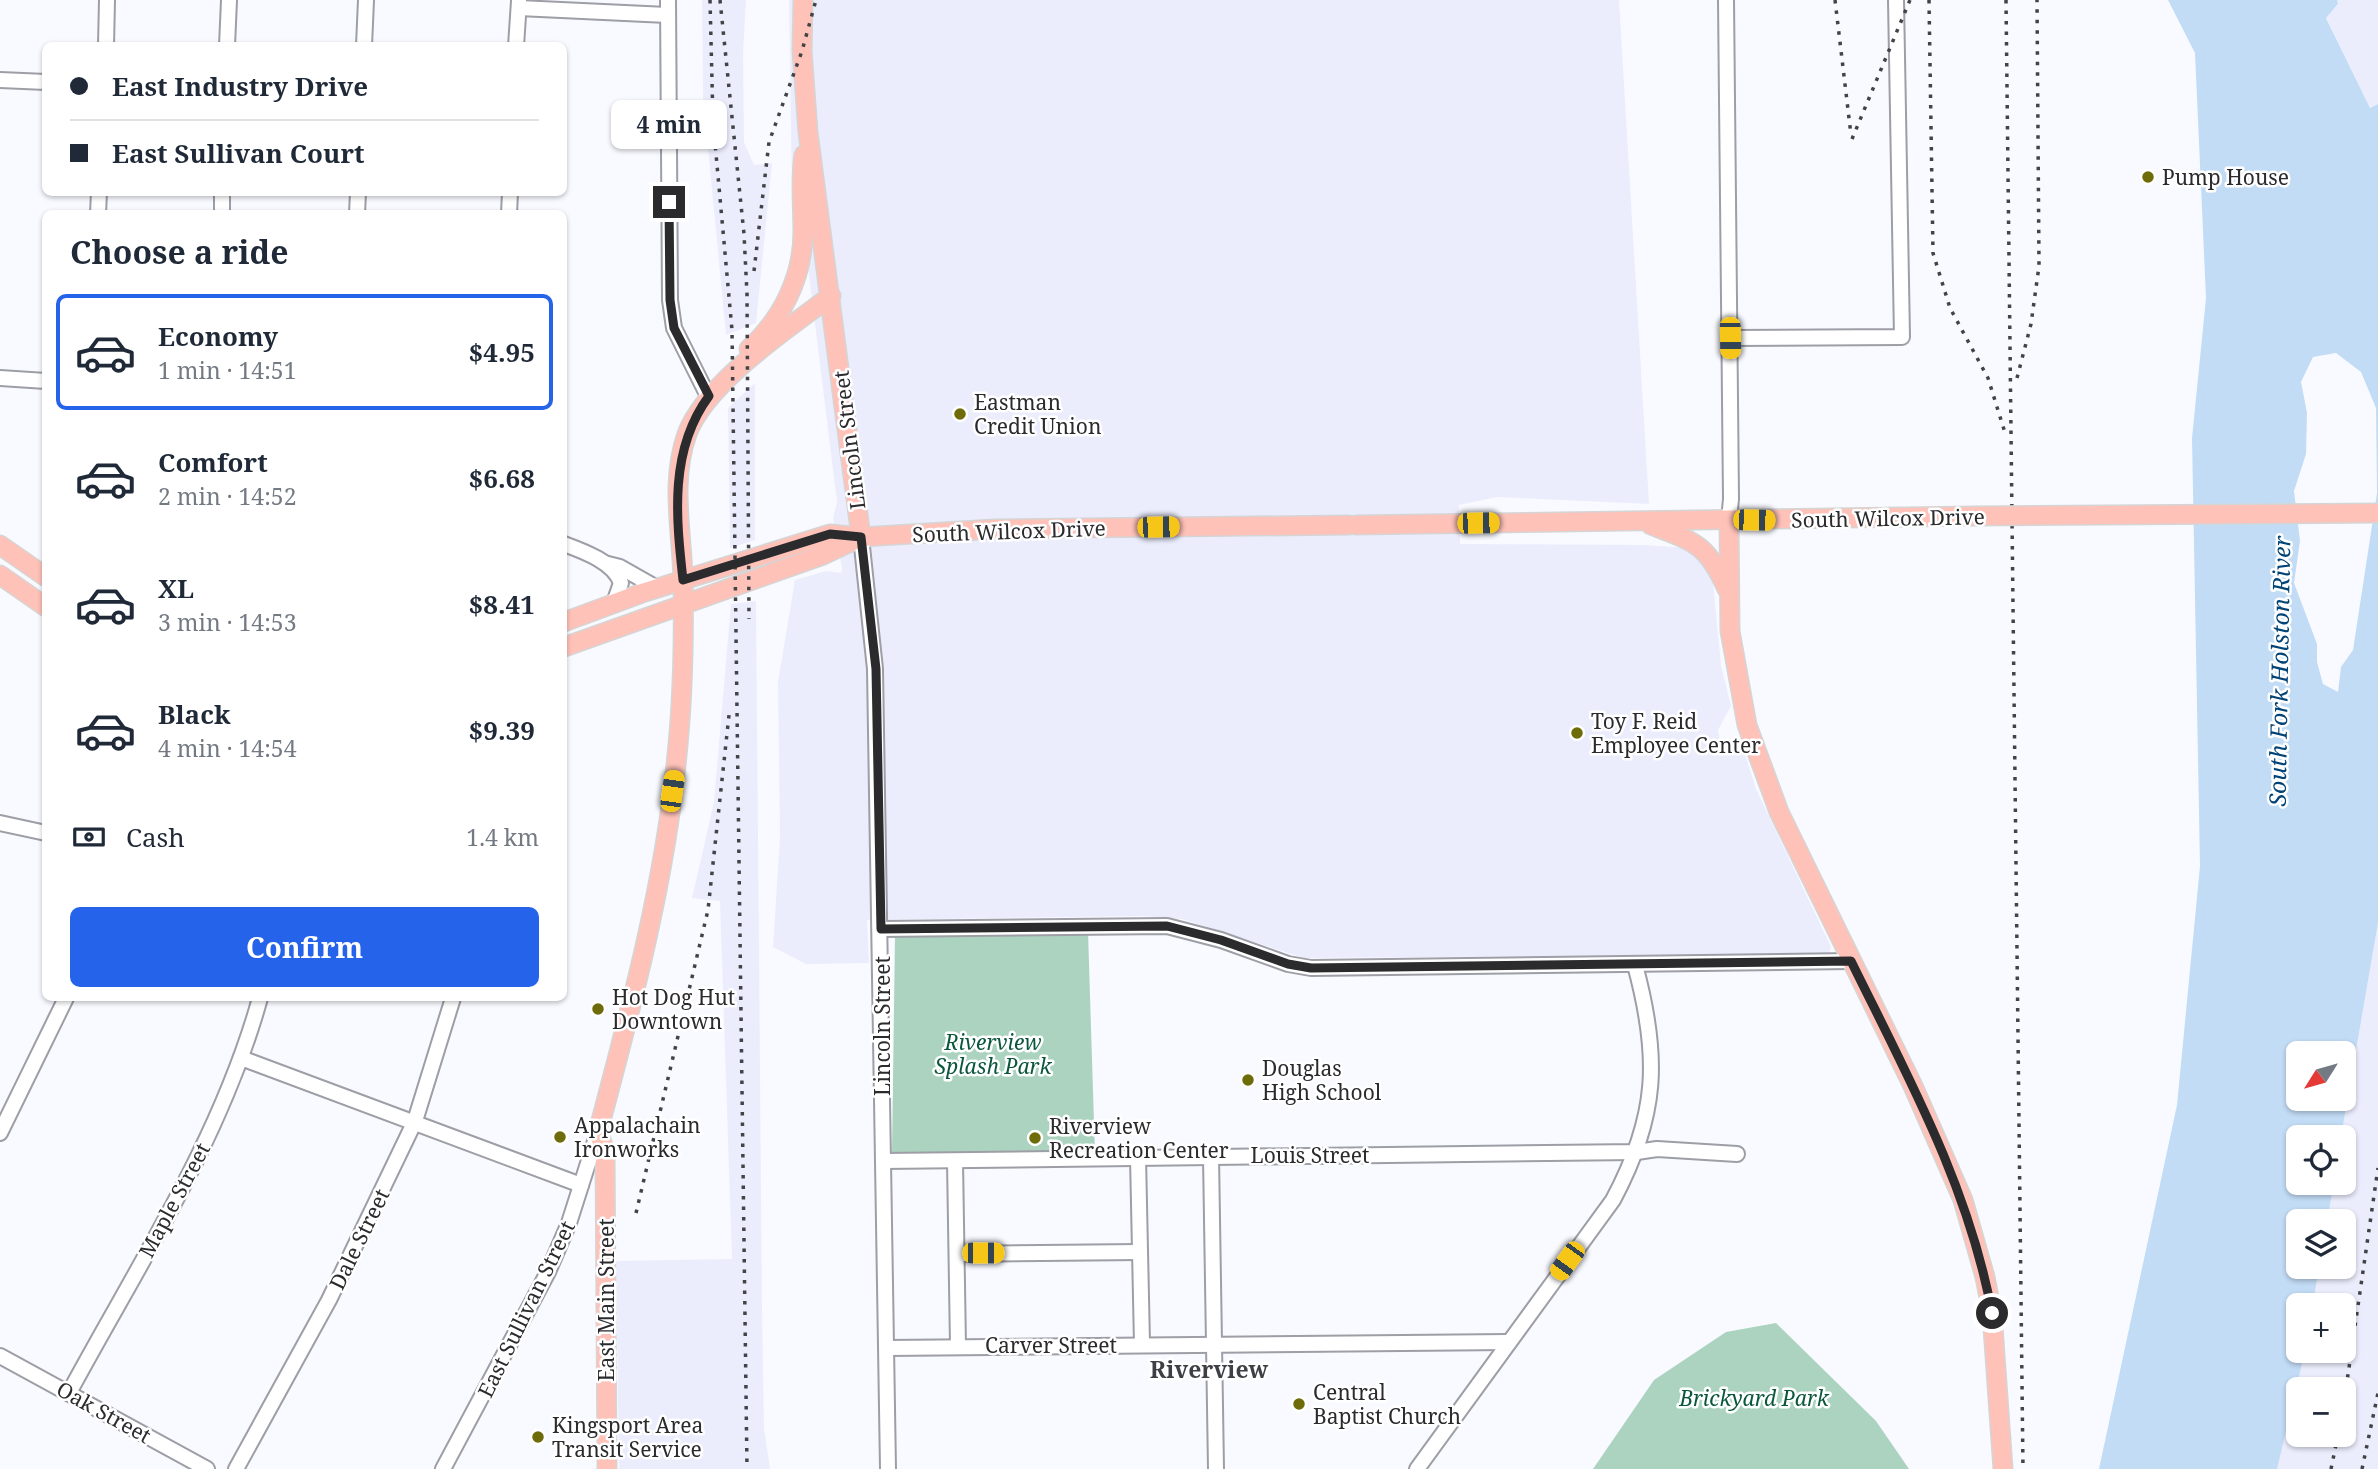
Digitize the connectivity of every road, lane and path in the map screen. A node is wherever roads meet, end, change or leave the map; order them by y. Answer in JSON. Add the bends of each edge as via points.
{"nodes":[{"id":1,"x":107,"y":0,"type":"edge"},
{"id":2,"x":229,"y":0,"type":"edge"},
{"id":3,"x":366,"y":0,"type":"edge"},
{"id":4,"x":668,"y":0,"type":"edge"},
{"id":5,"x":803,"y":0,"type":"edge"},
{"id":6,"x":1726,"y":0,"type":"edge"},
{"id":7,"x":1896,"y":0,"type":"edge"},
{"id":8,"x":519,"y":4,"type":"edge"},
{"id":9,"x":667,"y":15,"type":"junction"},
{"id":10,"x":106,"y":42,"type":"edge"},
{"id":11,"x":227,"y":42,"type":"edge"},
{"id":12,"x":364,"y":42,"type":"edge"},
{"id":13,"x":516,"y":42,"type":"edge"},
{"id":14,"x":0,"y":80,"type":"edge"},
{"id":15,"x":42,"y":82,"type":"edge"},
{"id":16,"x":808,"y":132,"type":"junction"},
{"id":17,"x":831,"y":296,"type":"junction"},
{"id":18,"x":1730,"y":338,"type":"junction"},
{"id":19,"x":0,"y":379,"type":"edge"},
{"id":20,"x":42,"y":381,"type":"edge"},
{"id":21,"x":709,"y":396,"type":"junction"},
{"id":22,"x":2378,"y":513,"type":"edge"},
{"id":23,"x":1729,"y":520,"type":"junction"},
{"id":24,"x":1642,"y":521,"type":"junction"},
{"id":25,"x":861,"y":537,"type":"junction"},
{"id":26,"x":0,"y":545,"type":"edge"},
{"id":27,"x":567,"y":545,"type":"edge"},
{"id":28,"x":604,"y":563,"type":"junction"},
{"id":29,"x":42,"y":574,"type":"edge"},
{"id":30,"x":0,"y":575,"type":"edge"},
{"id":31,"x":683,"y":580,"type":"junction"},
{"id":32,"x":657,"y":588,"type":"junction"},
{"id":33,"x":1730,"y":597,"type":"junction"},
{"id":34,"x":42,"y":603,"type":"edge"},
{"id":35,"x":614,"y":603,"type":"junction"},
{"id":36,"x":682,"y":607,"type":"junction"},
{"id":37,"x":567,"y":621,"type":"edge"},
{"id":38,"x":567,"y":646,"type":"edge"},
{"id":39,"x":0,"y":824,"type":"edge"},
{"id":40,"x":42,"y":832,"type":"edge"},
{"id":41,"x":881,"y":929,"type":"junction"},
{"id":42,"x":1851,"y":961,"type":"junction"},
{"id":43,"x":1635,"y":965,"type":"junction"},
{"id":44,"x":65,"y":1001,"type":"edge"},
{"id":45,"x":259,"y":1001,"type":"edge"},
{"id":46,"x":452,"y":1001,"type":"edge"},
{"id":47,"x":241,"y":1058,"type":"junction"},
{"id":48,"x":415,"y":1121,"type":"junction"},
{"id":49,"x":598,"y":1132,"type":"junction"},
{"id":50,"x":0,"y":1133,"type":"edge"},
{"id":51,"x":1637,"y":1152,"type":"junction"},
{"id":52,"x":1737,"y":1154,"type":"dead end"},
{"id":53,"x":1211,"y":1156,"type":"junction"},
{"id":54,"x":1138,"y":1157,"type":"junction"},
{"id":55,"x":883,"y":1161,"type":"junction"},
{"id":56,"x":955,"y":1161,"type":"junction"},
{"id":57,"x":581,"y":1185,"type":"junction"},
{"id":58,"x":1140,"y":1252,"type":"junction"},
{"id":59,"x":957,"y":1254,"type":"junction"},
{"id":60,"x":1509,"y":1342,"type":"junction"},
{"id":61,"x":1215,"y":1344,"type":"junction"},
{"id":62,"x":1142,"y":1345,"type":"junction"},
{"id":63,"x":958,"y":1346,"type":"junction"},
{"id":64,"x":887,"y":1348,"type":"junction"},
{"id":65,"x":0,"y":1356,"type":"edge"},
{"id":66,"x":69,"y":1393,"type":"junction"},
{"id":67,"x":207,"y":1469,"type":"edge"},
{"id":68,"x":236,"y":1469,"type":"edge"},
{"id":69,"x":443,"y":1469,"type":"edge"},
{"id":70,"x":607,"y":1469,"type":"edge"},
{"id":71,"x":888,"y":1469,"type":"edge"},
{"id":72,"x":1216,"y":1469,"type":"edge"},
{"id":73,"x":1418,"y":1469,"type":"edge"},
{"id":74,"x":2003,"y":1469,"type":"edge"}],
"edges":[{"from":1,"to":10,"type":"street"},
{"from":2,"to":11,"type":"street"},
{"from":3,"to":12,"type":"street"},
{"from":4,"to":9,"type":"street"},
{"from":5,"to":16,"type":"main road","name":"Lincoln Street"},
{"from":6,"to":18,"type":"street"},
{"from":7,"to":18,"type":"street","via":[[1902,337]]},
{"from":8,"to":9,"type":"street"},
{"from":8,"to":13,"type":"street"},
{"from":9,"to":21,"type":"street","via":[[670,300],[674,328]]},
{"from":14,"to":15,"type":"street"},
{"from":16,"to":17,"type":"main road","name":"Lincoln Street"},
{"from":16,"to":21,"type":"main road","name":"East Sullivan Street","via":[[802,168],[803,236],[788,299],[757,342],[722,373]]},
{"from":17,"to":21,"type":"main road"},
{"from":17,"to":25,"type":"main road","name":"Lincoln Street"},
{"from":18,"to":23,"type":"street"},
{"from":19,"to":20,"type":"street"},
{"from":21,"to":31,"type":"main road","name":"East Sullivan Street","via":[[687,434],[679,469]]},
{"from":22,"to":23,"type":"main road","name":"South Wilcox Drive","bridge":true},
{"from":23,"to":24,"type":"main road","name":"South Wilcox Drive"},
{"from":23,"to":33,"type":"main road"},
{"from":24,"to":25,"type":"main road","name":"South Wilcox Drive","via":[[995,529]]},
{"from":24,"to":33,"type":"main road","via":[[1707,552]]},
{"from":25,"to":31,"type":"main road","via":[[830,534]]},
{"from":25,"to":36,"type":"main road","name":"South Wilcox Drive"},
{"from":25,"to":41,"type":"street","name":"Lincoln Street","via":[[876,669]]},
{"from":26,"to":29,"type":"main road"},
{"from":27,"to":28,"type":"street"},
{"from":28,"to":32,"type":"street"},
{"from":28,"to":35,"type":"street","via":[[621,583]]},
{"from":30,"to":34,"type":"main road"},
{"from":31,"to":32,"type":"main road"},
{"from":31,"to":36,"type":"main road","name":"East Sullivan Street"},
{"from":32,"to":35,"type":"main road"},
{"from":33,"to":42,"type":"main road","via":[[1737,679],[1751,738],[1779,812]]},
{"from":35,"to":37,"type":"main road"},
{"from":36,"to":38,"type":"main road","name":"South Wilcox Drive"},
{"from":36,"to":49,"type":"main road","name":"East Sullivan Street","via":[[677,755],[665,834],[639,976]]},
{"from":39,"to":40,"type":"street"},
{"from":41,"to":43,"type":"street","via":[[1167,926],[1311,968]]},
{"from":41,"to":55,"type":"street","name":"Lincoln Street"},
{"from":42,"to":43,"type":"street"},
{"from":42,"to":74,"type":"main road","via":[[1941,1147],[1975,1241],[1992,1313]]},
{"from":43,"to":51,"type":"street","via":[[1647,1008],[1652,1060],[1648,1109]]},
{"from":44,"to":50,"type":"street"},
{"from":45,"to":47,"type":"street","name":"Maple Street"},
{"from":46,"to":48,"type":"street","name":"Dale Street"},
{"from":47,"to":48,"type":"street"},
{"from":47,"to":66,"type":"street","name":"Maple Street","via":[[216,1122]]},
{"from":48,"to":57,"type":"street"},
{"from":48,"to":68,"type":"street","name":"Dale Street","via":[[330,1300]]},
{"from":49,"to":57,"type":"street","name":"East Sullivan Street"},
{"from":49,"to":70,"type":"main road","name":"East Main Street","via":[[605,1151]]},
{"from":51,"to":52,"type":"street","name":"Louis Street"},
{"from":51,"to":53,"type":"street","name":"Louis Street"},
{"from":51,"to":60,"type":"street","via":[[1612,1200]]},
{"from":53,"to":54,"type":"street","name":"Louis Street"},
{"from":53,"to":61,"type":"street"},
{"from":54,"to":56,"type":"street","name":"Louis Street"},
{"from":54,"to":58,"type":"street"},
{"from":55,"to":56,"type":"street","name":"Louis Street"},
{"from":55,"to":64,"type":"street","name":"Lincoln Street"},
{"from":56,"to":59,"type":"street"},
{"from":57,"to":69,"type":"street","name":"East Sullivan Street","via":[[543,1283]]},
{"from":58,"to":59,"type":"street"},
{"from":58,"to":62,"type":"street"},
{"from":59,"to":63,"type":"street"},
{"from":60,"to":61,"type":"street","name":"Carver Street"},
{"from":60,"to":73,"type":"street"},
{"from":61,"to":62,"type":"street","name":"Carver Street"},
{"from":61,"to":72,"type":"street"},
{"from":62,"to":63,"type":"street","name":"Carver Street"},
{"from":63,"to":64,"type":"street","name":"Carver Street"},
{"from":64,"to":71,"type":"street","name":"Lincoln Street"},
{"from":65,"to":66,"type":"street","name":"Oak Street"},
{"from":66,"to":67,"type":"street","name":"Oak Street"}]}
